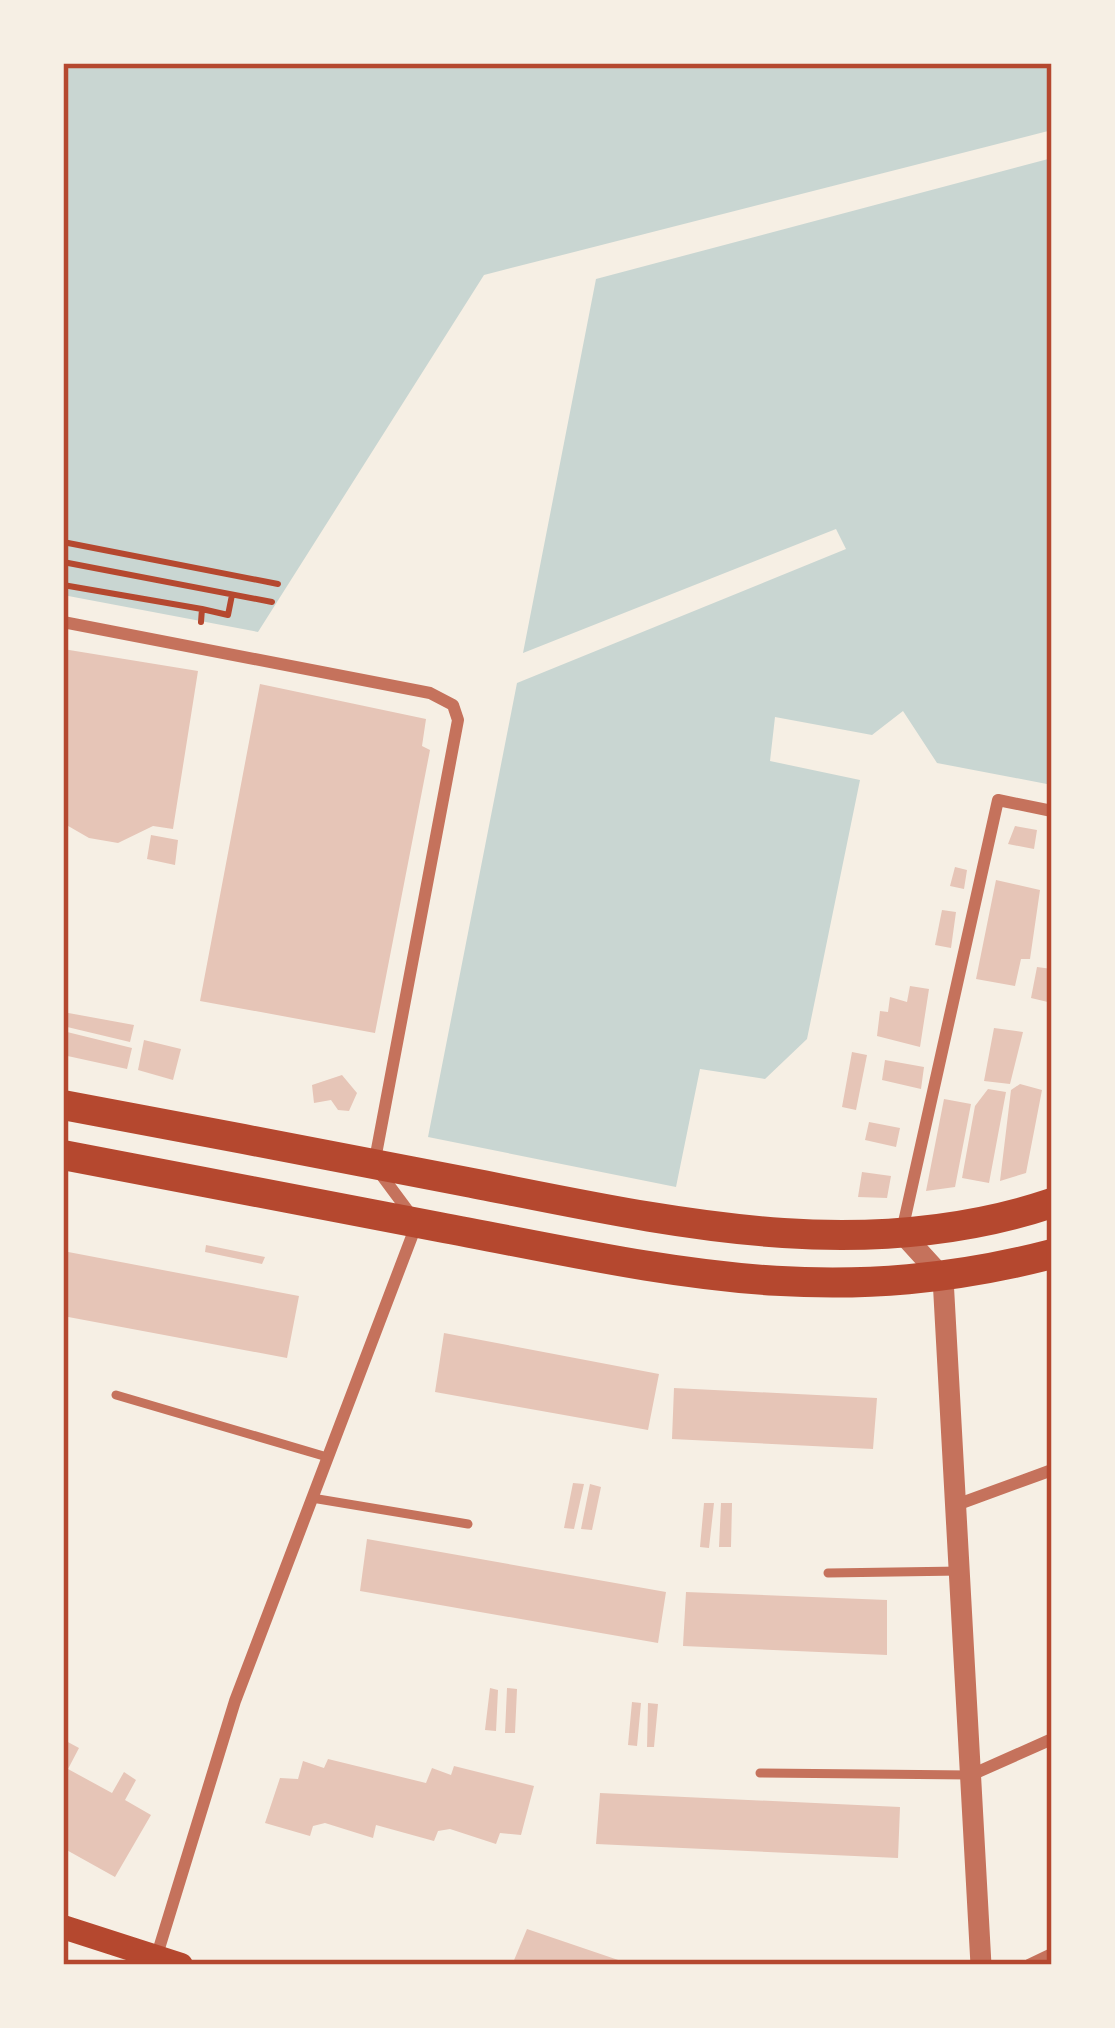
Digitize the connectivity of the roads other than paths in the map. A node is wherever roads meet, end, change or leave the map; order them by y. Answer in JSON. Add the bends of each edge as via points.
{"nodes":[{"id":1,"x":63,"y":622,"type":"edge"},
{"id":2,"x":1052,"y":811,"type":"edge"},
{"id":3,"x":63,"y":1106,"type":"edge"},
{"id":4,"x":63,"y":1154,"type":"edge"},
{"id":5,"x":374,"y":1165,"type":"junction"},
{"id":6,"x":1052,"y":1203,"type":"edge"},
{"id":7,"x":416,"y":1223,"type":"junction"},
{"id":8,"x":902,"y":1233,"type":"junction"},
{"id":9,"x":1052,"y":1254,"type":"edge"},
{"id":10,"x":943,"y":1278,"type":"junction"},
{"id":11,"x":116,"y":1395,"type":"dead end"},
{"id":12,"x":327,"y":1457,"type":"junction"},
{"id":13,"x":1052,"y":1470,"type":"edge"},
{"id":14,"x":312,"y":1498,"type":"junction"},
{"id":15,"x":956,"y":1505,"type":"junction"},
{"id":16,"x":467,"y":1524,"type":"dead end"},
{"id":17,"x":961,"y":1571,"type":"junction"},
{"id":18,"x":828,"y":1573,"type":"dead end"},
{"id":19,"x":1052,"y":1739,"type":"edge"},
{"id":20,"x":760,"y":1773,"type":"dead end"},
{"id":21,"x":970,"y":1775,"type":"junction"},
{"id":22,"x":63,"y":1927,"type":"edge"},
{"id":23,"x":1052,"y":1954,"type":"edge"},
{"id":24,"x":163,"y":1962,"type":"edge"},
{"id":25,"x":981,"y":1965,"type":"edge"},
{"id":26,"x":1029,"y":1965,"type":"edge"}],
"edges":[{"from":1,"to":5,"type":"street","via":[[430,693],[453,705],[459,736]]},
{"from":2,"to":8,"type":"street","via":[[998,800]]},
{"from":3,"to":5,"type":"highway"},
{"from":4,"to":7,"type":"highway"},
{"from":5,"to":7,"type":"street"},
{"from":5,"to":8,"type":"highway","via":[[749,1234]]},
{"from":6,"to":8,"type":"highway"},
{"from":7,"to":10,"type":"highway","via":[[725,1280],[803,1286]]},
{"from":7,"to":12,"type":"street"},
{"from":8,"to":10,"type":"street"},
{"from":9,"to":10,"type":"highway"},
{"from":10,"to":15,"type":"street"},
{"from":11,"to":12,"type":"lane"},
{"from":12,"to":14,"type":"street"},
{"from":13,"to":15,"type":"street"},
{"from":14,"to":16,"type":"lane"},
{"from":14,"to":24,"type":"street","via":[[221,1741]]},
{"from":15,"to":17,"type":"street"},
{"from":17,"to":18,"type":"lane"},
{"from":17,"to":21,"type":"street"},
{"from":19,"to":21,"type":"street"},
{"from":20,"to":21,"type":"lane"},
{"from":21,"to":25,"type":"street"},
{"from":22,"to":24,"type":"main road"},
{"from":23,"to":26,"type":"street"}]}
